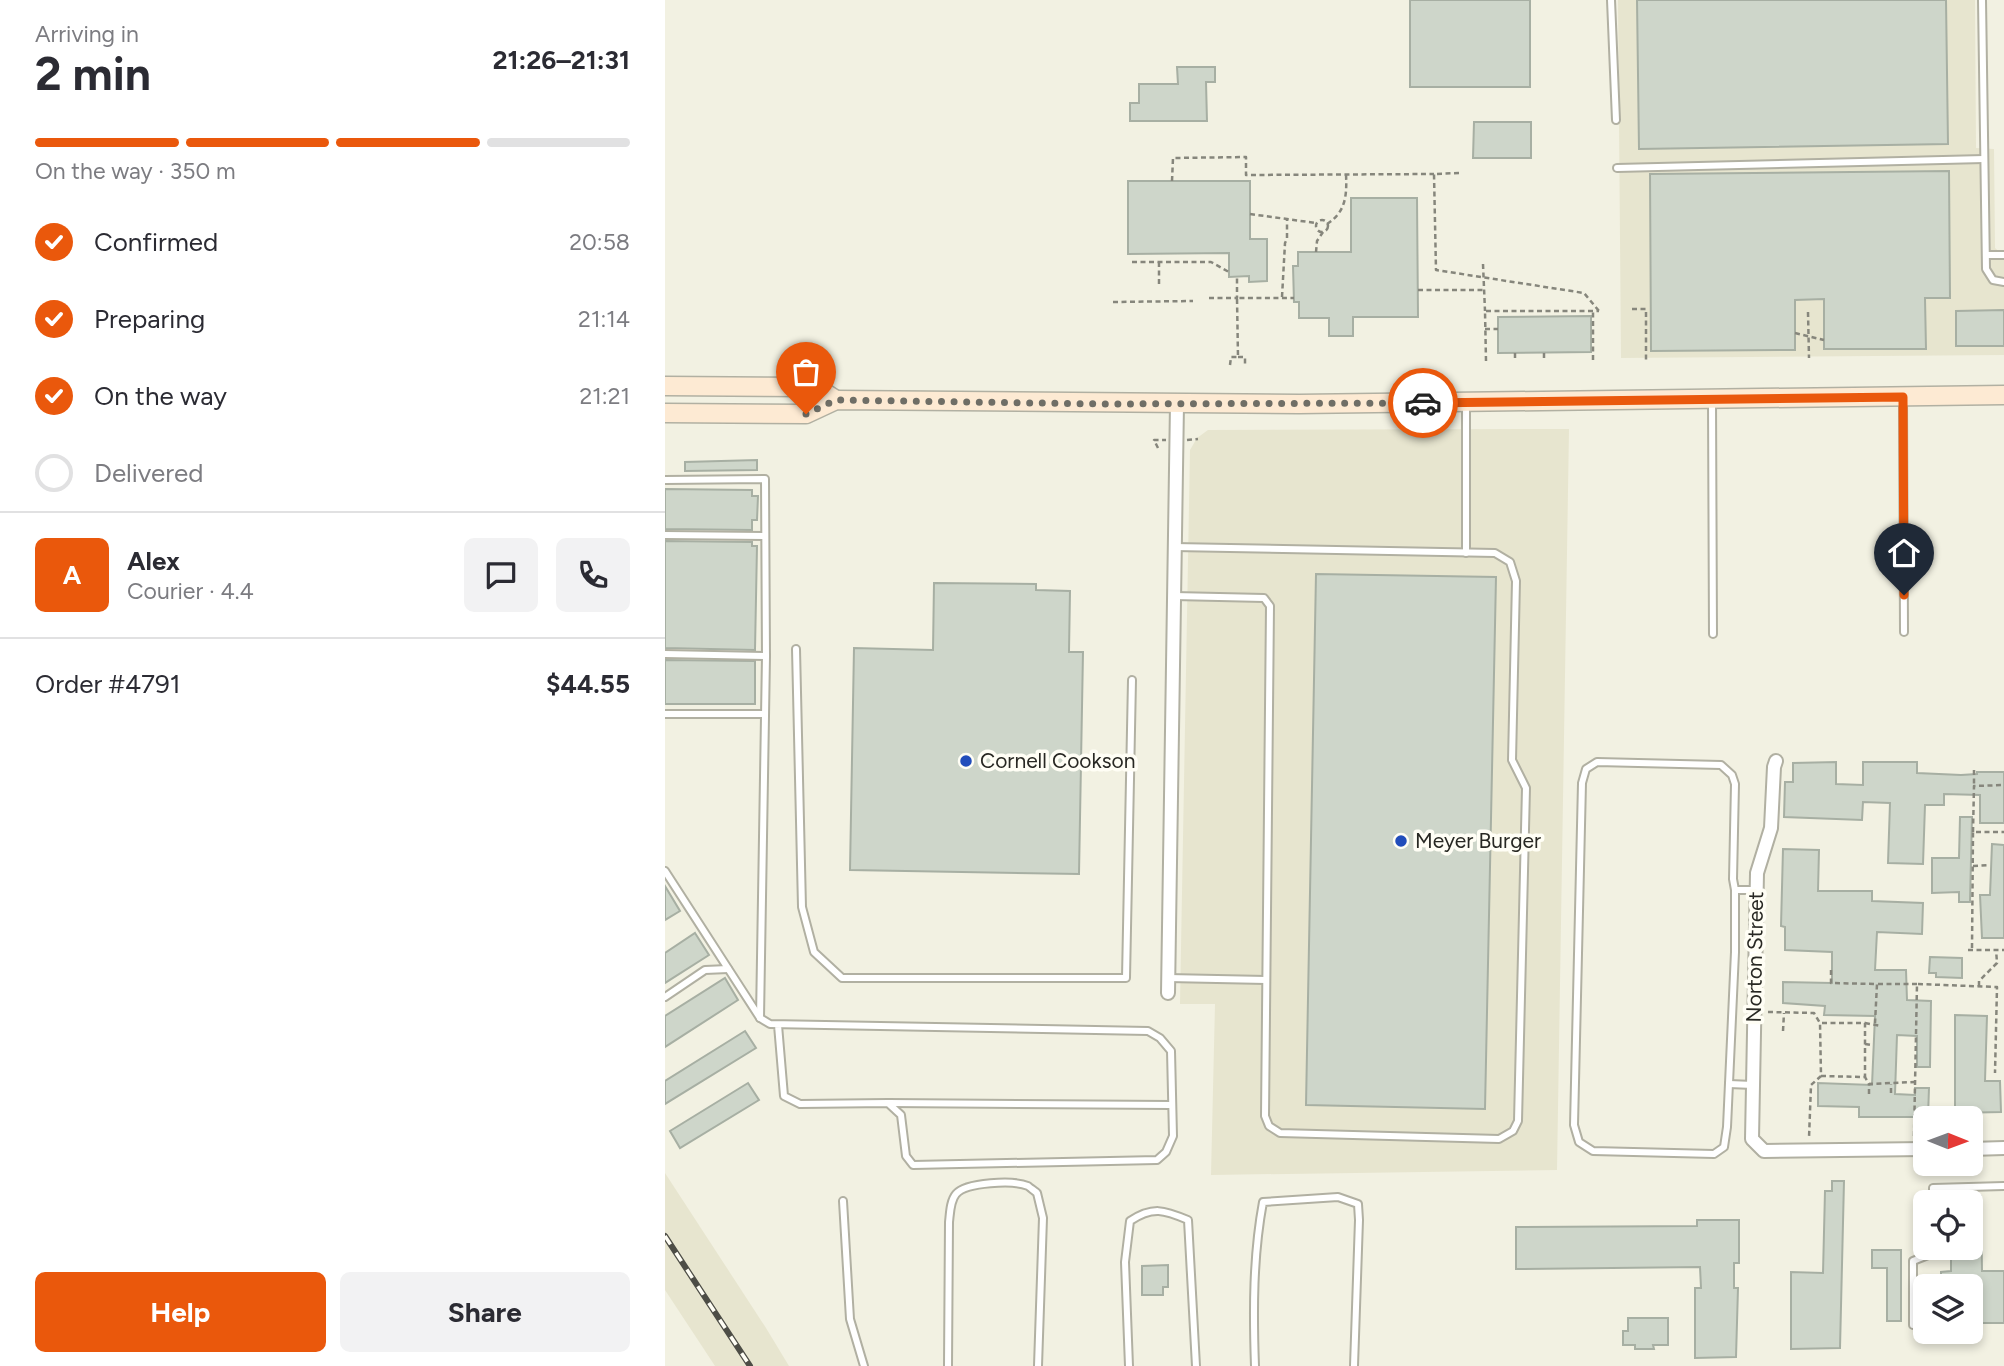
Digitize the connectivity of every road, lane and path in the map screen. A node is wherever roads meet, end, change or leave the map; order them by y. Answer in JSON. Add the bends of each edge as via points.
{"nodes":[{"id":1,"x":1611,"y":0,"type":"edge"},
{"id":2,"x":1982,"y":0,"type":"edge"},
{"id":3,"x":1616,"y":120,"type":"dead end"},
{"id":4,"x":1984,"y":159,"type":"junction"},
{"id":5,"x":1617,"y":168,"type":"dead end"},
{"id":6,"x":1459,"y":173,"type":"dead end"},
{"id":7,"x":1346,"y":174,"type":"junction"},
{"id":8,"x":1434,"y":174,"type":"junction"},
{"id":9,"x":1172,"y":181,"type":"dead end"},
{"id":10,"x":1250,"y":214,"type":"dead end"},
{"id":11,"x":1287,"y":218,"type":"junction"},
{"id":12,"x":1317,"y":223,"type":"junction"},
{"id":13,"x":1328,"y":224,"type":"junction"},
{"id":14,"x":1323,"y":232,"type":"junction"},
{"id":15,"x":1316,"y":252,"type":"dead end"},
{"id":16,"x":1986,"y":255,"type":"junction"},
{"id":17,"x":2004,"y":255,"type":"edge"},
{"id":18,"x":1132,"y":262,"type":"dead end"},
{"id":19,"x":1159,"y":262,"type":"junction"},
{"id":20,"x":1483,"y":264,"type":"dead end"},
{"id":21,"x":1229,"y":272,"type":"dead end"},
{"id":22,"x":1237,"y":276,"type":"dead end"},
{"id":23,"x":1484,"y":277,"type":"junction"},
{"id":24,"x":2004,"y":282,"type":"edge"},
{"id":25,"x":1159,"y":284,"type":"dead end"},
{"id":26,"x":1418,"y":290,"type":"dead end"},
{"id":27,"x":1485,"y":290,"type":"junction"},
{"id":28,"x":1209,"y":298,"type":"dead end"},
{"id":29,"x":1237,"y":298,"type":"junction"},
{"id":30,"x":1282,"y":298,"type":"junction"},
{"id":31,"x":1293,"y":298,"type":"dead end"},
{"id":32,"x":1193,"y":301,"type":"dead end"},
{"id":33,"x":1113,"y":302,"type":"dead end"},
{"id":34,"x":1632,"y":309,"type":"dead end"},
{"id":35,"x":1485,"y":311,"type":"junction"},
{"id":36,"x":1593,"y":312,"type":"junction"},
{"id":37,"x":1808,"y":312,"type":"dead end"},
{"id":38,"x":1498,"y":329,"type":"dead end"},
{"id":39,"x":1485,"y":330,"type":"junction"},
{"id":40,"x":1795,"y":332,"type":"dead end"},
{"id":41,"x":1808,"y":336,"type":"junction"},
{"id":42,"x":1824,"y":340,"type":"dead end"},
{"id":43,"x":1515,"y":353,"type":"dead end"},
{"id":44,"x":1544,"y":353,"type":"dead end"},
{"id":45,"x":1238,"y":357,"type":"junction"},
{"id":46,"x":1809,"y":358,"type":"dead end"},
{"id":47,"x":1593,"y":360,"type":"dead end"},
{"id":48,"x":1646,"y":360,"type":"dead end"},
{"id":49,"x":1486,"y":361,"type":"dead end"},
{"id":50,"x":1515,"y":361,"type":"dead end"},
{"id":51,"x":1544,"y":361,"type":"dead end"},
{"id":52,"x":1245,"y":364,"type":"dead end"},
{"id":53,"x":1230,"y":365,"type":"dead end"},
{"id":54,"x":665,"y":386,"type":"edge"},
{"id":55,"x":816,"y":387,"type":"junction"},
{"id":56,"x":2004,"y":395,"type":"edge"},
{"id":57,"x":1903,"y":397,"type":"junction"},
{"id":58,"x":1712,"y":399,"type":"junction"},
{"id":59,"x":836,"y":400,"type":"junction"},
{"id":60,"x":1466,"y":402,"type":"junction"},
{"id":61,"x":1177,"y":404,"type":"junction"},
{"id":62,"x":665,"y":413,"type":"edge"},
{"id":63,"x":806,"y":414,"type":"junction"},
{"id":64,"x":665,"y":480,"type":"edge"},
{"id":65,"x":665,"y":535,"type":"edge"},
{"id":66,"x":765,"y":536,"type":"junction"},
{"id":67,"x":1174,"y":547,"type":"junction"},
{"id":68,"x":1466,"y":553,"type":"junction"},
{"id":69,"x":1174,"y":596,"type":"junction"},
{"id":70,"x":1904,"y":632,"type":"dead end"},
{"id":71,"x":1713,"y":634,"type":"dead end"},
{"id":72,"x":796,"y":649,"type":"dead end"},
{"id":73,"x":665,"y":654,"type":"edge"},
{"id":74,"x":766,"y":656,"type":"junction"},
{"id":75,"x":1132,"y":680,"type":"dead end"},
{"id":76,"x":665,"y":714,"type":"edge"},
{"id":77,"x":764,"y":714,"type":"junction"},
{"id":78,"x":1776,"y":761,"type":"dead end"},
{"id":79,"x":1974,"y":770,"type":"dead end"},
{"id":80,"x":2004,"y":785,"type":"edge"},
{"id":81,"x":1974,"y":786,"type":"junction"},
{"id":82,"x":1973,"y":832,"type":"junction"},
{"id":83,"x":2004,"y":832,"type":"edge"},
{"id":84,"x":1973,"y":866,"type":"junction"},
{"id":85,"x":1989,"y":866,"type":"dead end"},
{"id":86,"x":665,"y":872,"type":"edge"},
{"id":87,"x":1735,"y":890,"type":"junction"},
{"id":88,"x":1757,"y":890,"type":"junction"},
{"id":89,"x":1996,"y":950,"type":"junction"},
{"id":90,"x":2004,"y":950,"type":"edge"},
{"id":91,"x":728,"y":969,"type":"junction"},
{"id":92,"x":1831,"y":970,"type":"dead end"},
{"id":93,"x":1168,"y":978,"type":"junction"},
{"id":94,"x":1266,"y":980,"type":"junction"},
{"id":95,"x":1877,"y":984,"type":"junction"},
{"id":96,"x":1917,"y":984,"type":"junction"},
{"id":97,"x":1979,"y":986,"type":"junction"},
{"id":98,"x":1168,"y":993,"type":"dead end"},
{"id":99,"x":665,"y":997,"type":"edge"},
{"id":100,"x":1793,"y":1007,"type":"dead end"},
{"id":101,"x":1815,"y":1007,"type":"dead end"},
{"id":102,"x":1765,"y":1012,"type":"dead end"},
{"id":103,"x":1784,"y":1013,"type":"junction"},
{"id":104,"x":1793,"y":1013,"type":"junction"},
{"id":105,"x":1814,"y":1013,"type":"junction"},
{"id":106,"x":760,"y":1018,"type":"junction"},
{"id":107,"x":1820,"y":1023,"type":"junction"},
{"id":108,"x":1865,"y":1023,"type":"junction"},
{"id":109,"x":1875,"y":1023,"type":"junction"},
{"id":110,"x":778,"y":1025,"type":"junction"},
{"id":111,"x":1881,"y":1026,"type":"dead end"},
{"id":112,"x":1783,"y":1031,"type":"dead end"},
{"id":113,"x":1865,"y":1044,"type":"junction"},
{"id":114,"x":1872,"y":1045,"type":"dead end"},
{"id":115,"x":1871,"y":1065,"type":"dead end"},
{"id":116,"x":1865,"y":1066,"type":"junction"},
{"id":117,"x":1995,"y":1073,"type":"dead end"},
{"id":118,"x":1821,"y":1076,"type":"junction"},
{"id":119,"x":1865,"y":1077,"type":"junction"},
{"id":120,"x":1915,"y":1082,"type":"junction"},
{"id":121,"x":1729,"y":1084,"type":"junction"},
{"id":122,"x":1869,"y":1084,"type":"junction"},
{"id":123,"x":1891,"y":1084,"type":"junction"},
{"id":124,"x":1753,"y":1085,"type":"junction"},
{"id":125,"x":1891,"y":1093,"type":"dead end"},
{"id":126,"x":1869,"y":1094,"type":"dead end"},
{"id":127,"x":888,"y":1103,"type":"junction"},
{"id":128,"x":1172,"y":1105,"type":"junction"},
{"id":129,"x":1915,"y":1106,"type":"edge"},
{"id":130,"x":1812,"y":1138,"type":"dead end"},
{"id":131,"x":2004,"y":1148,"type":"edge"},
{"id":132,"x":1913,"y":1149,"type":"edge"},
{"id":133,"x":1983,"y":1149,"type":"edge"},
{"id":134,"x":2004,"y":1186,"type":"edge"},
{"id":135,"x":1933,"y":1190,"type":"edge"},
{"id":136,"x":843,"y":1201,"type":"dead end"},
{"id":137,"x":863,"y":1366,"type":"edge"},
{"id":138,"x":948,"y":1366,"type":"edge"},
{"id":139,"x":1038,"y":1366,"type":"edge"},
{"id":140,"x":1129,"y":1366,"type":"edge"},
{"id":141,"x":1196,"y":1366,"type":"edge"},
{"id":142,"x":1255,"y":1366,"type":"edge"},
{"id":143,"x":1354,"y":1366,"type":"edge"}],
"edges":[{"from":1,"to":3,"type":"lane"},
{"from":2,"to":4,"type":"lane"},
{"from":4,"to":5,"type":"lane"},
{"from":4,"to":16,"type":"lane"},
{"from":6,"to":8,"type":"path"},
{"from":7,"to":8,"type":"path"},
{"from":7,"to":9,"type":"path","via":[[1246,175],[1246,157],[1173,158]]},
{"from":7,"to":13,"type":"path","via":[[1342,211]]},
{"from":8,"to":23,"type":"path","via":[[1436,270]]},
{"from":10,"to":11,"type":"path"},
{"from":11,"to":12,"type":"path"},
{"from":11,"to":30,"type":"path"},
{"from":12,"to":13,"type":"path","via":[[1324,220]]},
{"from":12,"to":14,"type":"path","via":[[1316,229]]},
{"from":13,"to":14,"type":"path"},
{"from":14,"to":15,"type":"path"},
{"from":16,"to":17,"type":"lane"},
{"from":16,"to":24,"type":"lane","via":[[1989,276]]},
{"from":18,"to":19,"type":"path"},
{"from":19,"to":21,"type":"path","via":[[1211,262]]},
{"from":19,"to":25,"type":"path"},
{"from":20,"to":23,"type":"path"},
{"from":22,"to":29,"type":"path"},
{"from":23,"to":27,"type":"path"},
{"from":23,"to":36,"type":"path","via":[[1584,293],[1599,311]]},
{"from":26,"to":27,"type":"path"},
{"from":27,"to":35,"type":"path"},
{"from":28,"to":29,"type":"path"},
{"from":29,"to":30,"type":"path"},
{"from":29,"to":45,"type":"path"},
{"from":30,"to":31,"type":"path"},
{"from":32,"to":33,"type":"path"},
{"from":34,"to":48,"type":"path","via":[[1646,309]]},
{"from":35,"to":36,"type":"path"},
{"from":35,"to":39,"type":"path"},
{"from":36,"to":47,"type":"path"},
{"from":37,"to":41,"type":"path"},
{"from":38,"to":39,"type":"path"},
{"from":39,"to":49,"type":"path"},
{"from":40,"to":41,"type":"path"},
{"from":41,"to":42,"type":"path"},
{"from":41,"to":46,"type":"path"},
{"from":43,"to":50,"type":"path"},
{"from":44,"to":51,"type":"path"},
{"from":45,"to":52,"type":"path","via":[[1245,357]]},
{"from":45,"to":53,"type":"path","via":[[1231,357]]},
{"from":54,"to":55,"type":"main road"},
{"from":55,"to":59,"type":"main road"},
{"from":55,"to":63,"type":"main road"},
{"from":56,"to":57,"type":"main road"},
{"from":57,"to":58,"type":"main road"},
{"from":57,"to":70,"type":"lane"},
{"from":58,"to":60,"type":"main road"},
{"from":58,"to":71,"type":"lane"},
{"from":59,"to":61,"type":"main road"},
{"from":59,"to":63,"type":"main road"},
{"from":60,"to":61,"type":"main road"},
{"from":60,"to":68,"type":"lane"},
{"from":61,"to":67,"type":"street"},
{"from":62,"to":63,"type":"main road"},
{"from":64,"to":66,"type":"lane","via":[[765,479]]},
{"from":65,"to":66,"type":"lane"},
{"from":66,"to":74,"type":"lane"},
{"from":67,"to":68,"type":"lane"},
{"from":67,"to":69,"type":"street"},
{"from":68,"to":94,"type":"lane","via":[[1495,554],[1510,562],[1516,581],[1512,760],[1526,788],[1518,1121],[1513,1132],[1499,1139],[1280,1133],[1269,1126],[1265,1116]]},
{"from":69,"to":93,"type":"street"},
{"from":69,"to":94,"type":"lane","via":[[1264,598],[1270,606]]},
{"from":72,"to":75,"type":"lane","via":[[802,907],[814,951],[842,978],[1126,978]]},
{"from":73,"to":74,"type":"lane"},
{"from":74,"to":77,"type":"lane"},
{"from":76,"to":77,"type":"lane"},
{"from":77,"to":106,"type":"lane"},
{"from":78,"to":88,"type":"street","name":"Norton Street","via":[[1771,828],[1757,873]]},
{"from":79,"to":81,"type":"path"},
{"from":80,"to":81,"type":"path"},
{"from":81,"to":82,"type":"path"},
{"from":82,"to":83,"type":"path"},
{"from":82,"to":84,"type":"path"},
{"from":84,"to":85,"type":"path"},
{"from":84,"to":89,"type":"path","via":[[1970,949]]},
{"from":86,"to":91,"type":"lane"},
{"from":87,"to":88,"type":"lane"},
{"from":87,"to":121,"type":"lane"},
{"from":87,"to":121,"type":"lane","via":[[1735,785],[1721,765],[1597,762],[1586,769],[1582,783],[1574,1125],[1579,1142],[1593,1151],[1714,1154],[1724,1147]]},
{"from":88,"to":124,"type":"street","name":"Norton Street"},
{"from":89,"to":90,"type":"path"},
{"from":89,"to":97,"type":"path","via":[[1997,963]]},
{"from":91,"to":99,"type":"lane","via":[[705,970]]},
{"from":91,"to":106,"type":"lane"},
{"from":92,"to":95,"type":"path","via":[[1831,983]]},
{"from":93,"to":94,"type":"lane"},
{"from":93,"to":98,"type":"street"},
{"from":95,"to":96,"type":"path"},
{"from":95,"to":109,"type":"path"},
{"from":96,"to":97,"type":"path"},
{"from":96,"to":120,"type":"path"},
{"from":97,"to":117,"type":"path","via":[[1997,986]]},
{"from":100,"to":104,"type":"path"},
{"from":101,"to":105,"type":"path"},
{"from":102,"to":103,"type":"path"},
{"from":103,"to":104,"type":"path"},
{"from":103,"to":112,"type":"path"},
{"from":104,"to":105,"type":"path"},
{"from":105,"to":107,"type":"path"},
{"from":106,"to":110,"type":"lane"},
{"from":107,"to":108,"type":"path"},
{"from":107,"to":118,"type":"path"},
{"from":108,"to":109,"type":"path"},
{"from":108,"to":113,"type":"path"},
{"from":109,"to":111,"type":"path"},
{"from":110,"to":127,"type":"lane","via":[[784,1096],[800,1104]]},
{"from":110,"to":128,"type":"lane","via":[[1148,1031],[1171,1051]]},
{"from":113,"to":114,"type":"path"},
{"from":113,"to":116,"type":"path"},
{"from":115,"to":116,"type":"path"},
{"from":116,"to":119,"type":"path"},
{"from":118,"to":119,"type":"path"},
{"from":118,"to":130,"type":"path","via":[[1811,1085]]},
{"from":119,"to":122,"type":"path"},
{"from":120,"to":123,"type":"path"},
{"from":120,"to":129,"type":"path"},
{"from":121,"to":124,"type":"lane"},
{"from":122,"to":123,"type":"path"},
{"from":122,"to":126,"type":"path"},
{"from":123,"to":125,"type":"path"},
{"from":124,"to":132,"type":"street","name":"Norton Street","via":[[1752,1139],[1764,1151]]},
{"from":127,"to":128,"type":"lane"},
{"from":127,"to":128,"type":"lane","via":[[901,1115],[906,1156],[913,1165],[1157,1160],[1173,1136]]},
{"from":131,"to":133,"type":"street"},
{"from":134,"to":135,"type":"lane"},
{"from":136,"to":137,"type":"lane","via":[[851,1319]]},
{"from":138,"to":139,"type":"lane","via":[[952,1204],[957,1193],[972,1186],[1011,1183],[1029,1186],[1037,1193],[1043,1218]]},
{"from":140,"to":141,"type":"lane","via":[[1125,1262],[1129,1221],[1143,1212],[1164,1210],[1188,1220]]},
{"from":142,"to":143,"type":"lane","via":[[1253,1310],[1263,1202],[1338,1197],[1358,1205]]}]}
